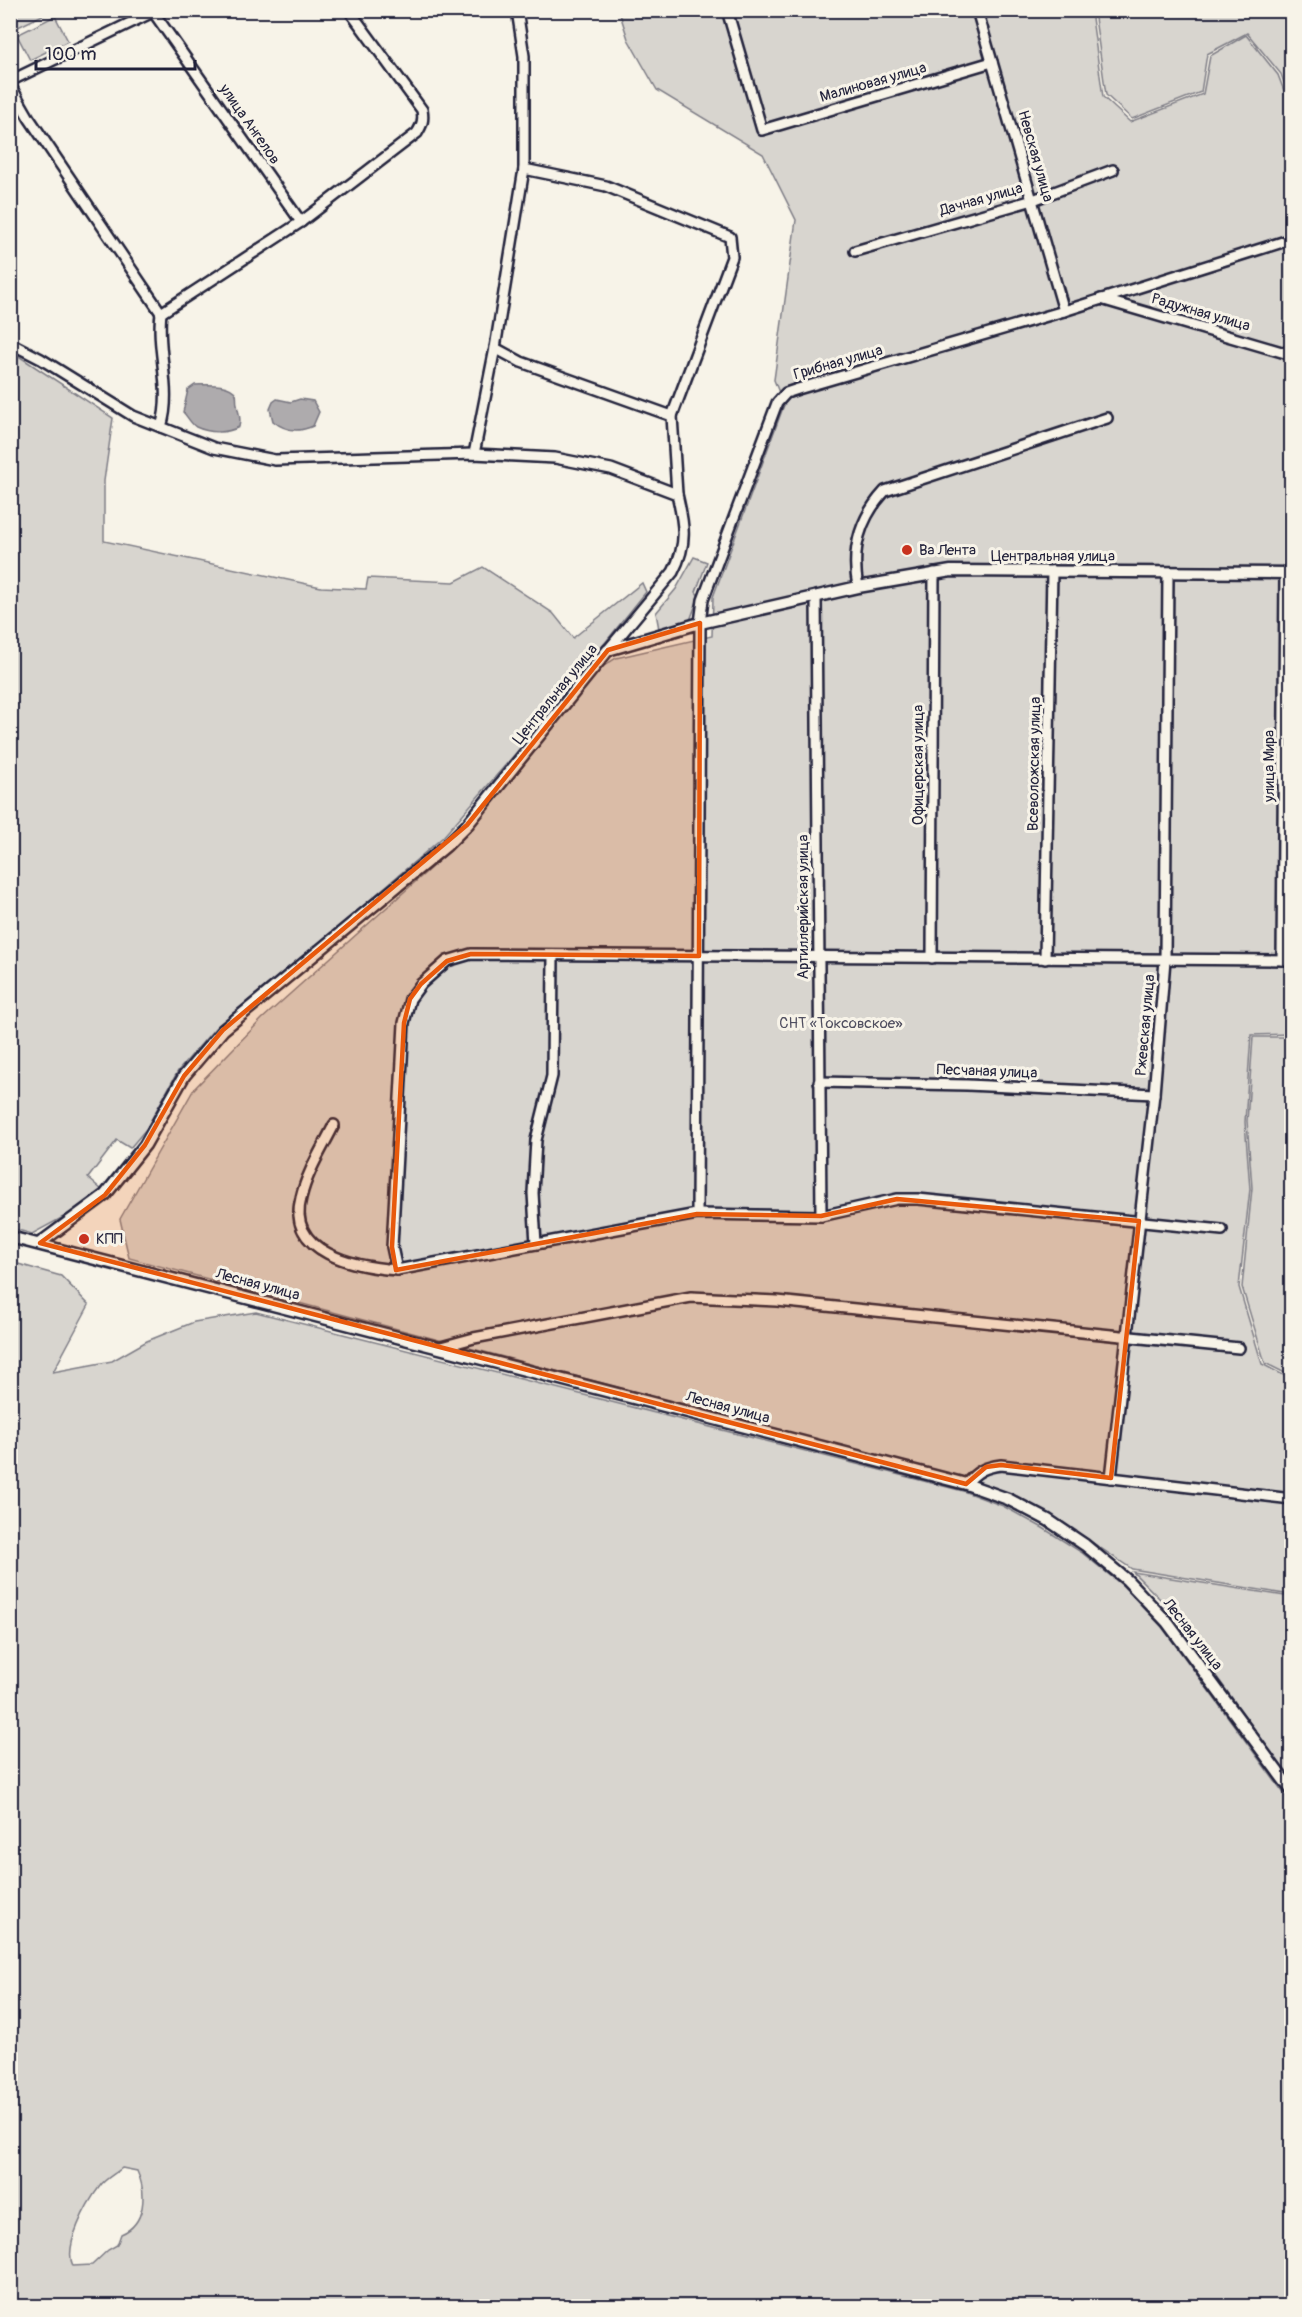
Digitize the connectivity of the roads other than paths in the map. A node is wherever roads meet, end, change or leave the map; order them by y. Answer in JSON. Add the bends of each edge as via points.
{"nodes":[{"id":1,"x":349,"y":10,"type":"edge"},
{"id":2,"x":517,"y":10,"type":"edge"},
{"id":3,"x":727,"y":10,"type":"edge"},
{"id":4,"x":977,"y":10,"type":"edge"},
{"id":5,"x":155,"y":12,"type":"edge"},
{"id":6,"x":992,"y":62,"type":"junction"},
{"id":7,"x":10,"y":83,"type":"edge"},
{"id":8,"x":524,"y":169,"type":"junction"},
{"id":9,"x":1113,"y":170,"type":"dead end"},
{"id":10,"x":1033,"y":200,"type":"junction"},
{"id":11,"x":301,"y":222,"type":"junction"},
{"id":12,"x":1292,"y":238,"type":"edge"},
{"id":13,"x":855,"y":251,"type":"dead end"},
{"id":14,"x":1101,"y":299,"type":"junction"},
{"id":15,"x":1064,"y":311,"type":"junction"},
{"id":16,"x":161,"y":313,"type":"junction"},
{"id":17,"x":10,"y":343,"type":"edge"},
{"id":18,"x":495,"y":348,"type":"junction"},
{"id":19,"x":1292,"y":355,"type":"edge"},
{"id":20,"x":672,"y":416,"type":"junction"},
{"id":21,"x":1107,"y":418,"type":"dead end"},
{"id":22,"x":161,"y":427,"type":"junction"},
{"id":23,"x":474,"y":454,"type":"junction"},
{"id":24,"x":677,"y":494,"type":"junction"},
{"id":25,"x":1052,"y":571,"type":"junction"},
{"id":26,"x":934,"y":573,"type":"junction"},
{"id":27,"x":1168,"y":573,"type":"junction"},
{"id":28,"x":1288,"y":573,"type":"edge"},
{"id":29,"x":858,"y":587,"type":"junction"},
{"id":30,"x":816,"y":597,"type":"junction"},
{"id":31,"x":700,"y":623,"type":"junction"},
{"id":32,"x":608,"y":650,"type":"junction"},
{"id":33,"x":553,"y":955,"type":"junction"},
{"id":34,"x":699,"y":956,"type":"junction"},
{"id":35,"x":818,"y":957,"type":"junction"},
{"id":36,"x":932,"y":958,"type":"junction"},
{"id":37,"x":1045,"y":959,"type":"junction"},
{"id":38,"x":1165,"y":960,"type":"junction"},
{"id":39,"x":1287,"y":960,"type":"edge"},
{"id":40,"x":819,"y":1082,"type":"junction"},
{"id":41,"x":1154,"y":1094,"type":"junction"},
{"id":42,"x":334,"y":1125,"type":"dead end"},
{"id":43,"x":697,"y":1214,"type":"junction"},
{"id":44,"x":821,"y":1216,"type":"junction"},
{"id":45,"x":1139,"y":1221,"type":"junction"},
{"id":46,"x":1222,"y":1230,"type":"dead end"},
{"id":47,"x":10,"y":1237,"type":"edge"},
{"id":48,"x":40,"y":1243,"type":"junction"},
{"id":49,"x":536,"y":1245,"type":"junction"},
{"id":50,"x":397,"y":1270,"type":"junction"},
{"id":51,"x":1127,"y":1337,"type":"junction"},
{"id":52,"x":441,"y":1347,"type":"junction"},
{"id":53,"x":1239,"y":1348,"type":"dead end"},
{"id":54,"x":1111,"y":1478,"type":"junction"},
{"id":55,"x":966,"y":1484,"type":"junction"},
{"id":56,"x":1292,"y":1499,"type":"edge"},
{"id":57,"x":1292,"y":1791,"type":"edge"}],
"edges":[{"from":1,"to":11,"type":"street","via":[[424,118],[417,133]]},
{"from":2,"to":8,"type":"street","via":[[524,56]]},
{"from":3,"to":6,"type":"street","name":"Малиновая улица","via":[[762,130]]},
{"from":4,"to":6,"type":"street","name":"Невская улица"},
{"from":5,"to":7,"type":"street"},
{"from":5,"to":11,"type":"street","name":"улица Ангелов"},
{"from":6,"to":10,"type":"street","name":"Невская улица"},
{"from":7,"to":16,"type":"street","via":[[28,118]]},
{"from":8,"to":18,"type":"street"},
{"from":8,"to":20,"type":"street","via":[[606,186],[730,237],[732,257]]},
{"from":9,"to":10,"type":"street","name":"Дачная улица"},
{"from":10,"to":13,"type":"street","name":"Дачная улица"},
{"from":10,"to":15,"type":"street","name":"Невская улица"},
{"from":11,"to":16,"type":"street"},
{"from":12,"to":14,"type":"street","name":"Грибная улица"},
{"from":14,"to":15,"type":"street","name":"Грибная улица"},
{"from":14,"to":19,"type":"street","name":"Радужная улица"},
{"from":15,"to":31,"type":"street","name":"Грибная улица","via":[[786,393],[777,403],[707,589]]},
{"from":16,"to":22,"type":"street","via":[[166,406]]},
{"from":17,"to":22,"type":"street","via":[[133,416]]},
{"from":18,"to":20,"type":"street","via":[[521,362]]},
{"from":18,"to":23,"type":"street"},
{"from":20,"to":24,"type":"street"},
{"from":21,"to":29,"type":"street","via":[[885,491],[870,506],[862,524],[856,548]]},
{"from":22,"to":23,"type":"street","via":[[214,448],[275,460]]},
{"from":23,"to":24,"type":"street","via":[[555,458],[611,469]]},
{"from":24,"to":32,"type":"street","via":[[685,529],[680,559]]},
{"from":25,"to":26,"type":"street","name":"Центральная улица"},
{"from":25,"to":27,"type":"street","name":"Центральная улица"},
{"from":25,"to":37,"type":"street","name":"Всеволожская улица"},
{"from":26,"to":29,"type":"street","name":"Центральная улица"},
{"from":26,"to":36,"type":"street","name":"Офицерская улица"},
{"from":27,"to":28,"type":"street","name":"Центральная улица"},
{"from":27,"to":38,"type":"street","name":"Ржевская улица"},
{"from":28,"to":39,"type":"street","name":"улица Мира"},
{"from":29,"to":30,"type":"street","name":"Центральная улица"},
{"from":30,"to":31,"type":"street","name":"Центральная улица"},
{"from":30,"to":35,"type":"street","name":"Артиллерийская улица"},
{"from":31,"to":32,"type":"street","name":"Центральная улица"},
{"from":31,"to":34,"type":"street","name":"Грибная улица"},
{"from":32,"to":48,"type":"street","name":"Центральная улица","via":[[467,825],[223,1030],[184,1076],[144,1145],[105,1196]]},
{"from":33,"to":34,"type":"street"},
{"from":33,"to":49,"type":"street","via":[[552,1076],[536,1140]]},
{"from":33,"to":50,"type":"street","via":[[471,954],[447,961],[410,999],[404,1023],[392,1247]]},
{"from":34,"to":35,"type":"street"},
{"from":34,"to":43,"type":"street","name":"Грибная улица"},
{"from":35,"to":36,"type":"street"},
{"from":35,"to":40,"type":"street","name":"Артиллерийская улица"},
{"from":36,"to":37,"type":"street"},
{"from":37,"to":38,"type":"street"},
{"from":38,"to":39,"type":"street"},
{"from":38,"to":41,"type":"street","name":"Ржевская улица"},
{"from":40,"to":41,"type":"street","name":"Песчаная улица"},
{"from":40,"to":44,"type":"street","name":"Артиллерийская улица"},
{"from":41,"to":45,"type":"street","name":"Ржевская улица"},
{"from":42,"to":50,"type":"street","via":[[300,1200],[299,1219],[304,1235],[319,1250],[345,1260]]},
{"from":43,"to":44,"type":"street"},
{"from":43,"to":49,"type":"street"},
{"from":44,"to":45,"type":"street","via":[[897,1199],[918,1199]]},
{"from":45,"to":46,"type":"street"},
{"from":45,"to":51,"type":"street","name":"Ржевская улица"},
{"from":47,"to":48,"type":"street","name":"Лесная улица"},
{"from":48,"to":52,"type":"street","name":"Лесная улица"},
{"from":49,"to":50,"type":"street"},
{"from":51,"to":52,"type":"street","via":[[777,1301],[691,1297]]},
{"from":51,"to":53,"type":"street"},
{"from":51,"to":54,"type":"street","name":"Ржевская улица"},
{"from":52,"to":55,"type":"street","name":"Лесная улица"},
{"from":54,"to":55,"type":"street","via":[[1001,1465],[981,1470]]},
{"from":54,"to":56,"type":"street"},
{"from":55,"to":57,"type":"street","name":"Лесная улица","via":[[1008,1499],[1048,1520],[1127,1580],[1167,1622]]}]}
